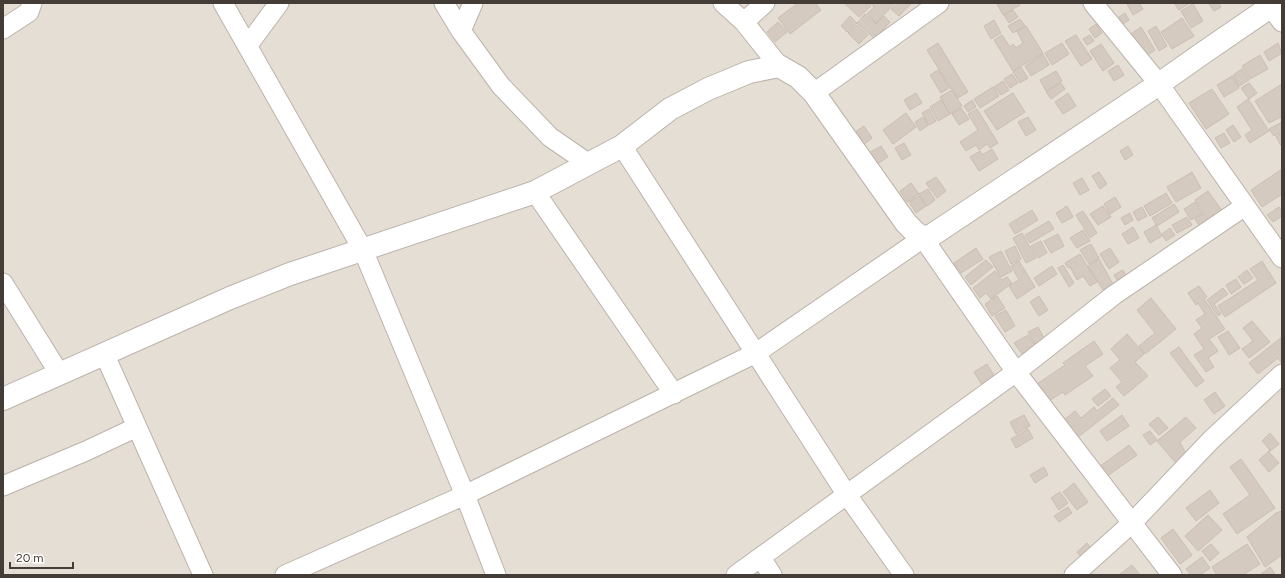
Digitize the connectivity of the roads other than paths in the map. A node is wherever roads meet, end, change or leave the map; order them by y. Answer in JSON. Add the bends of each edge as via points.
{"nodes":[{"id":1,"x":32,"y":3,"type":"edge"},
{"id":2,"x":223,"y":3,"type":"edge"},
{"id":3,"x":278,"y":3,"type":"edge"},
{"id":4,"x":444,"y":3,"type":"edge"},
{"id":5,"x":472,"y":3,"type":"edge"},
{"id":6,"x":723,"y":3,"type":"edge"},
{"id":7,"x":765,"y":3,"type":"edge"},
{"id":8,"x":939,"y":3,"type":"edge"},
{"id":9,"x":1093,"y":3,"type":"edge"},
{"id":10,"x":1276,"y":11,"type":"edge"},
{"id":11,"x":744,"y":22,"type":"junction"},
{"id":12,"x":3,"y":29,"type":"edge"},
{"id":13,"x":461,"y":31,"type":"junction"},
{"id":14,"x":248,"y":45,"type":"junction"},
{"id":15,"x":779,"y":66,"type":"junction"},
{"id":16,"x":1159,"y":84,"type":"junction"},
{"id":17,"x":814,"y":93,"type":"junction"},
{"id":18,"x":622,"y":146,"type":"junction"},
{"id":19,"x":589,"y":164,"type":"junction"},
{"id":20,"x":535,"y":192,"type":"junction"},
{"id":21,"x":1245,"y":206,"type":"junction"},
{"id":22,"x":923,"y":238,"type":"junction"},
{"id":23,"x":363,"y":250,"type":"junction"},
{"id":24,"x":1282,"y":258,"type":"edge"},
{"id":25,"x":3,"y":283,"type":"edge"},
{"id":26,"x":104,"y":353,"type":"junction"},
{"id":27,"x":756,"y":353,"type":"junction"},
{"id":28,"x":1016,"y":372,"type":"junction"},
{"id":29,"x":60,"y":374,"type":"junction"},
{"id":30,"x":1282,"y":374,"type":"edge"},
{"id":31,"x":674,"y":394,"type":"junction"},
{"id":32,"x":3,"y":399,"type":"edge"},
{"id":33,"x":138,"y":427,"type":"junction"},
{"id":34,"x":3,"y":486,"type":"edge"},
{"id":35,"x":464,"y":495,"type":"junction"},
{"id":36,"x":847,"y":496,"type":"junction"},
{"id":37,"x":1132,"y":523,"type":"junction"},
{"id":38,"x":761,"y":558,"type":"junction"},
{"id":39,"x":203,"y":575,"type":"edge"},
{"id":40,"x":285,"y":575,"type":"edge"},
{"id":41,"x":496,"y":575,"type":"edge"},
{"id":42,"x":736,"y":575,"type":"edge"},
{"id":43,"x":772,"y":575,"type":"edge"},
{"id":44,"x":904,"y":575,"type":"edge"},
{"id":45,"x":1074,"y":575,"type":"edge"},
{"id":46,"x":1172,"y":575,"type":"edge"}],
"edges":[{"from":1,"to":12,"type":"street","via":[[29,12]]},
{"from":2,"to":14,"type":"street"},
{"from":3,"to":14,"type":"street"},
{"from":4,"to":13,"type":"street"},
{"from":5,"to":13,"type":"street"},
{"from":6,"to":11,"type":"street"},
{"from":7,"to":11,"type":"street"},
{"from":8,"to":17,"type":"street"},
{"from":9,"to":16,"type":"street"},
{"from":10,"to":16,"type":"street","via":[[1203,53]]},
{"from":11,"to":15,"type":"street"},
{"from":13,"to":19,"type":"street","via":[[501,86],[550,138]]},
{"from":14,"to":23,"type":"street"},
{"from":15,"to":17,"type":"street","via":[[798,77]]},
{"from":15,"to":18,"type":"street","via":[[749,72],[708,89],[670,109]]},
{"from":16,"to":21,"type":"street"},
{"from":16,"to":22,"type":"street","via":[[940,230]]},
{"from":17,"to":22,"type":"street","via":[[906,223]]},
{"from":18,"to":19,"type":"street"},
{"from":18,"to":27,"type":"street"},
{"from":19,"to":20,"type":"street"},
{"from":20,"to":23,"type":"street"},
{"from":20,"to":31,"type":"street"},
{"from":21,"to":24,"type":"street"},
{"from":21,"to":28,"type":"street","via":[[1114,295]]},
{"from":22,"to":27,"type":"street"},
{"from":22,"to":28,"type":"street"},
{"from":23,"to":26,"type":"street","via":[[290,274]]},
{"from":23,"to":35,"type":"street"},
{"from":25,"to":29,"type":"street"},
{"from":26,"to":29,"type":"street"},
{"from":26,"to":33,"type":"street"},
{"from":27,"to":31,"type":"street"},
{"from":27,"to":36,"type":"street"},
{"from":28,"to":36,"type":"street"},
{"from":28,"to":37,"type":"street"},
{"from":29,"to":32,"type":"street"},
{"from":30,"to":37,"type":"street","via":[[1212,440]]},
{"from":31,"to":35,"type":"street"},
{"from":33,"to":34,"type":"street"},
{"from":33,"to":39,"type":"street"},
{"from":35,"to":40,"type":"street"},
{"from":35,"to":41,"type":"street"},
{"from":36,"to":38,"type":"street"},
{"from":36,"to":44,"type":"street"},
{"from":37,"to":45,"type":"street"},
{"from":37,"to":46,"type":"street"},
{"from":38,"to":42,"type":"street"},
{"from":38,"to":43,"type":"street"}]}
